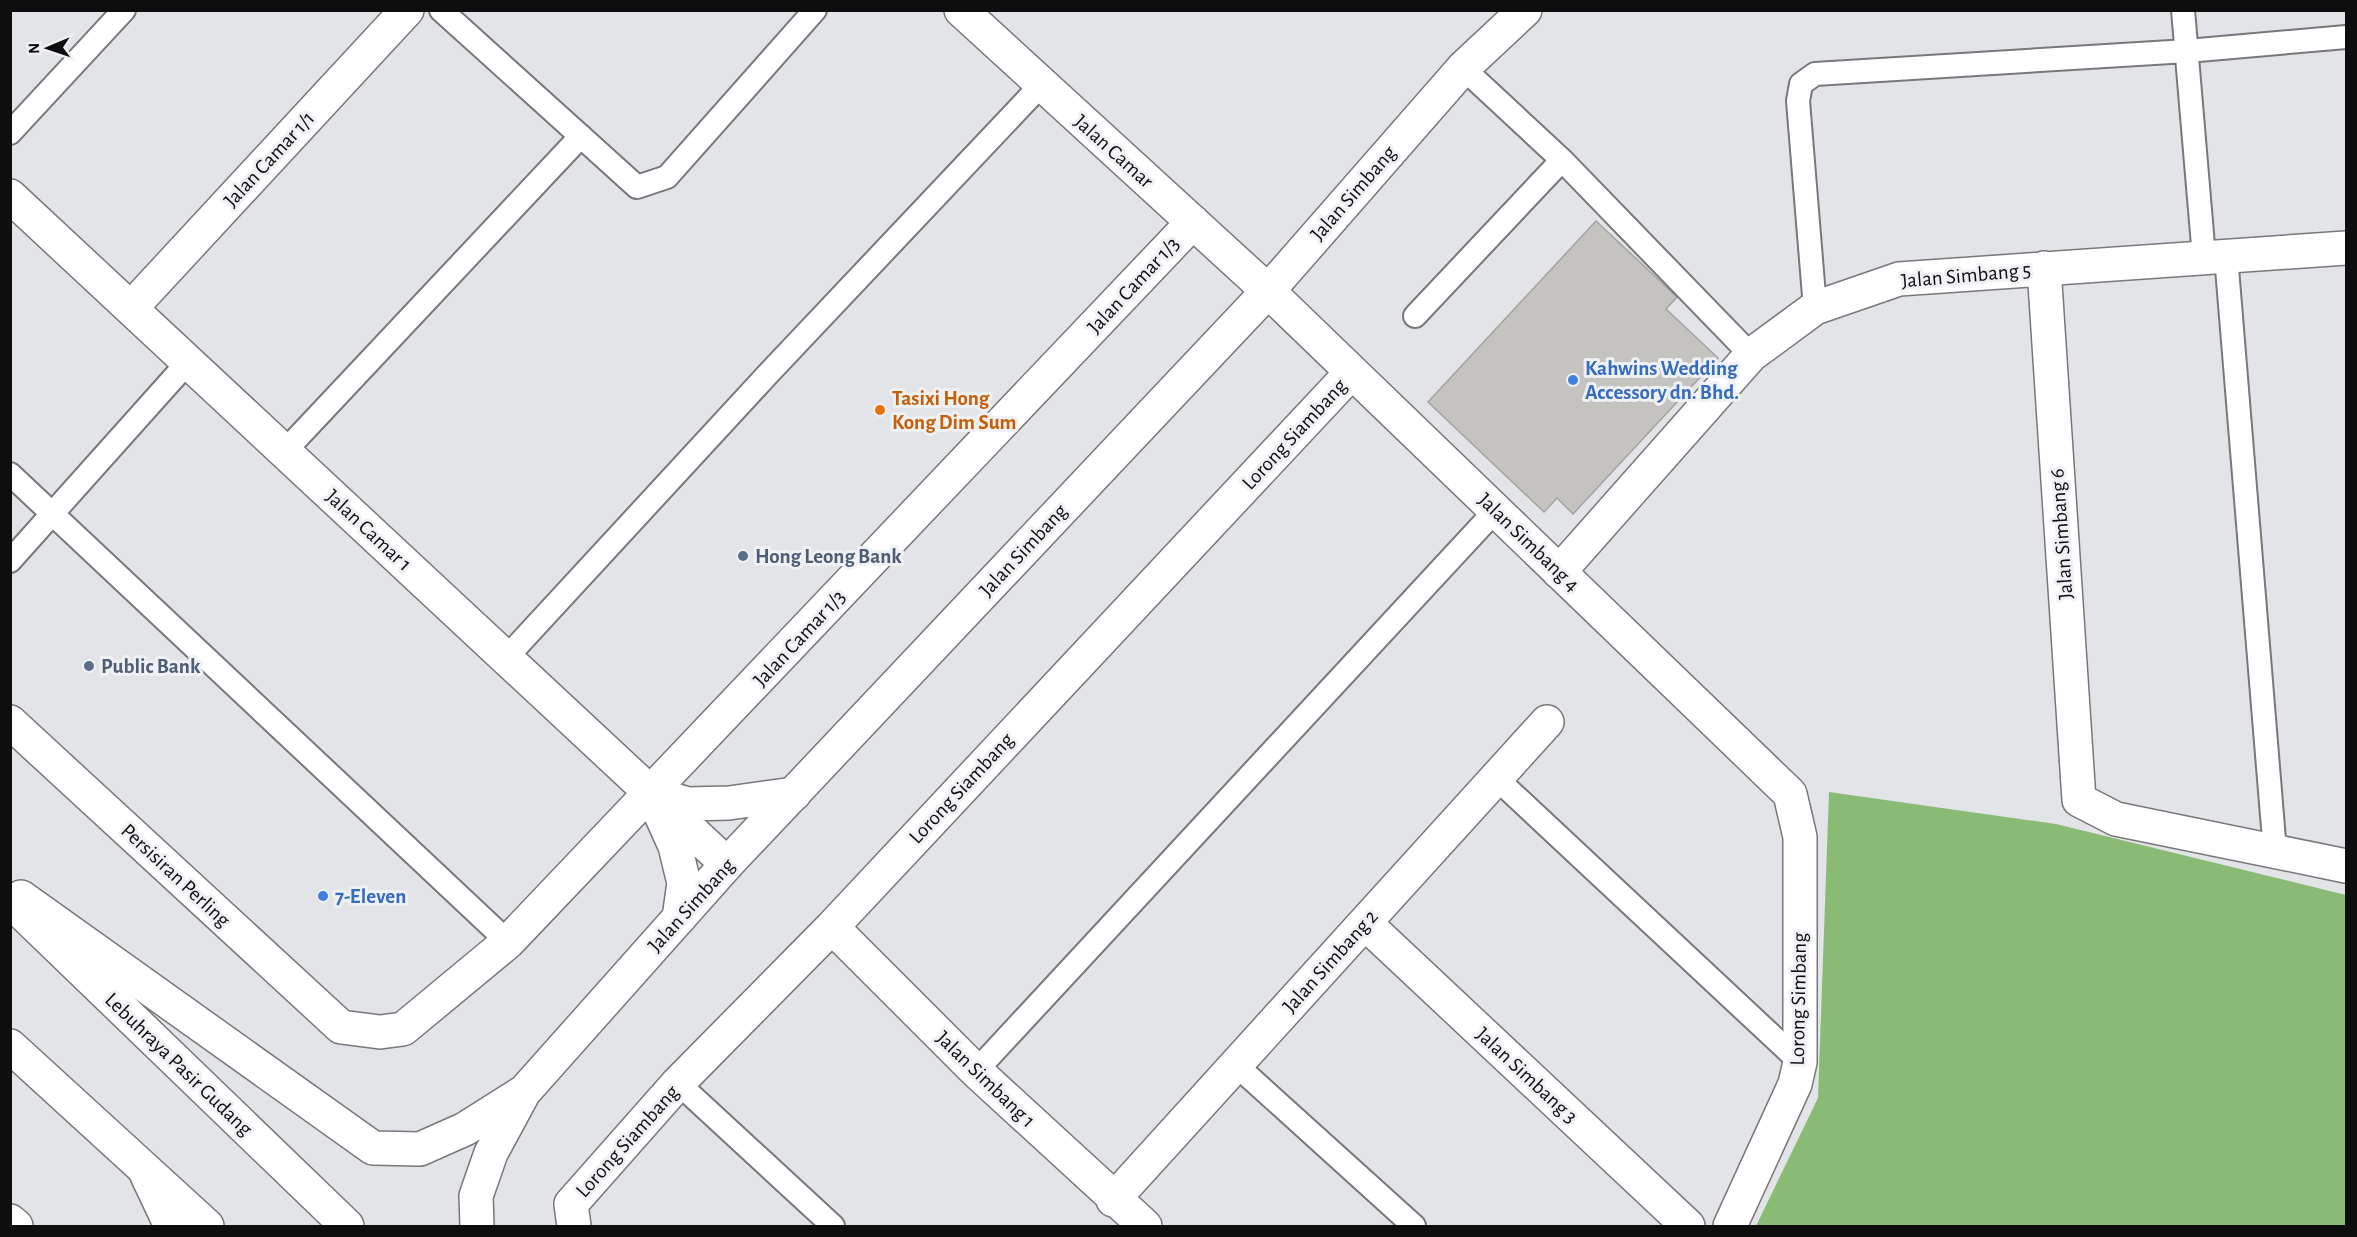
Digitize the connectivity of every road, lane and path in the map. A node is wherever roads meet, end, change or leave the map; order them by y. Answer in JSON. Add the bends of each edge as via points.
{"nodes":[{"id":1,"x":124,"y":10,"type":"edge"},
{"id":2,"x":407,"y":10,"type":"edge"},
{"id":3,"x":441,"y":10,"type":"edge"},
{"id":4,"x":814,"y":10,"type":"edge"},
{"id":5,"x":961,"y":10,"type":"edge"},
{"id":6,"x":1525,"y":10,"type":"edge"},
{"id":7,"x":2183,"y":10,"type":"edge"},
{"id":8,"x":2346,"y":37,"type":"edge"},
{"id":9,"x":2187,"y":51,"type":"junction"},
{"id":10,"x":1463,"y":68,"type":"junction"},
{"id":11,"x":1042,"y":84,"type":"junction"},
{"id":12,"x":10,"y":133,"type":"edge"},
{"id":13,"x":581,"y":136,"type":"junction"},
{"id":14,"x":1562,"y":160,"type":"junction"},
{"id":15,"x":10,"y":196,"type":"edge"},
{"id":16,"x":1193,"y":222,"type":"junction"},
{"id":17,"x":2346,"y":248,"type":"edge"},
{"id":18,"x":2215,"y":257,"type":"junction"},
{"id":19,"x":2044,"y":268,"type":"junction"},
{"id":20,"x":1268,"y":291,"type":"junction"},
{"id":21,"x":131,"y":308,"type":"junction"},
{"id":22,"x":1815,"y":308,"type":"junction"},
{"id":23,"x":1415,"y":316,"type":"dead end"},
{"id":24,"x":1751,"y":354,"type":"junction"},
{"id":25,"x":188,"y":362,"type":"junction"},
{"id":26,"x":1352,"y":372,"type":"junction"},
{"id":27,"x":284,"y":452,"type":"junction"},
{"id":28,"x":10,"y":474,"type":"edge"},
{"id":29,"x":1496,"y":510,"type":"junction"},
{"id":30,"x":53,"y":513,"type":"junction"},
{"id":31,"x":10,"y":561,"type":"edge"},
{"id":32,"x":1559,"y":572,"type":"junction"},
{"id":33,"x":506,"y":657,"type":"junction"},
{"id":34,"x":10,"y":722,"type":"edge"},
{"id":35,"x":1547,"y":722,"type":"dead end"},
{"id":36,"x":1496,"y":778,"type":"junction"},
{"id":37,"x":652,"y":793,"type":"junction"},
{"id":38,"x":794,"y":794,"type":"junction"},
{"id":39,"x":1790,"y":794,"type":"joint"},
{"id":40,"x":2276,"y":852,"type":"junction"},
{"id":41,"x":727,"y":864,"type":"junction"},
{"id":42,"x":2346,"y":866,"type":"edge"},
{"id":43,"x":10,"y":890,"type":"edge"},
{"id":44,"x":10,"y":901,"type":"edge"},
{"id":45,"x":679,"y":918,"type":"junction"},
{"id":46,"x":1365,"y":923,"type":"junction"},
{"id":47,"x":832,"y":927,"type":"junction"},
{"id":48,"x":508,"y":942,"type":"junction"},
{"id":49,"x":341,"y":1027,"type":"joint"},
{"id":50,"x":10,"y":1046,"type":"edge"},
{"id":51,"x":1800,"y":1062,"type":"junction"},
{"id":52,"x":1236,"y":1065,"type":"junction"},
{"id":53,"x":976,"y":1071,"type":"junction"},
{"id":54,"x":678,"y":1083,"type":"junction"},
{"id":55,"x":524,"y":1092,"type":"junction"},
{"id":56,"x":146,"y":1173,"type":"junction"},
{"id":57,"x":1113,"y":1200,"type":"junction"},
{"id":58,"x":572,"y":1216,"type":"edge"},
{"id":59,"x":10,"y":1221,"type":"edge"},
{"id":60,"x":16,"y":1227,"type":"edge"},
{"id":61,"x":171,"y":1227,"type":"edge"},
{"id":62,"x":207,"y":1227,"type":"edge"},
{"id":63,"x":347,"y":1227,"type":"edge"},
{"id":64,"x":477,"y":1227,"type":"edge"},
{"id":65,"x":833,"y":1227,"type":"edge"},
{"id":66,"x":1145,"y":1227,"type":"edge"},
{"id":67,"x":1413,"y":1227,"type":"edge"},
{"id":68,"x":1688,"y":1227,"type":"edge"},
{"id":69,"x":1730,"y":1227,"type":"edge"}],
"edges":[{"from":1,"to":12,"type":"lane"},
{"from":2,"to":21,"type":"main road","name":"Jalan Camar 1/1"},
{"from":3,"to":13,"type":"lane"},
{"from":4,"to":13,"type":"lane","via":[[667,177],[637,187]]},
{"from":5,"to":11,"type":"main road","name":"Jalan Camar"},
{"from":6,"to":10,"type":"main road","name":"Jalan Simbang"},
{"from":7,"to":9,"type":"lane"},
{"from":8,"to":9,"type":"lane"},
{"from":9,"to":18,"type":"lane"},
{"from":9,"to":22,"type":"lane","via":[[1815,74],[1801,84],[1798,101]]},
{"from":10,"to":14,"type":"lane"},
{"from":10,"to":20,"type":"main road","name":"Jalan Simbang"},
{"from":11,"to":16,"type":"main road","name":"Jalan Camar"},
{"from":11,"to":33,"type":"lane"},
{"from":13,"to":27,"type":"lane"},
{"from":14,"to":23,"type":"lane"},
{"from":14,"to":24,"type":"lane"},
{"from":15,"to":21,"type":"main road","name":"Jalan Camar 1"},
{"from":16,"to":20,"type":"main road","name":"Jalan Camar"},
{"from":16,"to":37,"type":"main road","name":"Jalan Camar 1/3"},
{"from":17,"to":18,"type":"main road","name":"Jalan Simbang 5"},
{"from":18,"to":19,"type":"main road","name":"Jalan Simbang 5"},
{"from":18,"to":40,"type":"lane"},
{"from":19,"to":22,"type":"main road","name":"Jalan Simbang 5","via":[[1899,279]]},
{"from":19,"to":40,"type":"main road","name":"Jalan Simbang 6","via":[[2079,800],[2116,819]]},
{"from":20,"to":26,"type":"main road","name":"Jalan Simbang 4"},
{"from":20,"to":38,"type":"main road","name":"Jalan Simbang"},
{"from":21,"to":25,"type":"main road","name":"Jalan Camar 1"},
{"from":22,"to":24,"type":"main road","name":"Jalan Simbang 5"},
{"from":24,"to":32,"type":"main road","name":"Jalan Simbang 5"},
{"from":25,"to":27,"type":"main road","name":"Jalan Camar 1"},
{"from":25,"to":30,"type":"lane"},
{"from":26,"to":29,"type":"main road","name":"Jalan Simbang 4"},
{"from":26,"to":47,"type":"main road","name":"Lorong Siambang"},
{"from":27,"to":33,"type":"main road","name":"Jalan Camar 1"},
{"from":28,"to":30,"type":"lane"},
{"from":29,"to":32,"type":"main road","name":"Jalan Simbang 4"},
{"from":29,"to":53,"type":"lane"},
{"from":30,"to":31,"type":"lane"},
{"from":30,"to":48,"type":"lane"},
{"from":32,"to":39,"type":"main road","name":"Jalan Simbang 4"},
{"from":33,"to":37,"type":"main road","name":"Jalan Camar 1"},
{"from":34,"to":49,"type":"main road","name":"Persisiran Perling"},
{"from":35,"to":36,"type":"main road","name":"Jalan Simbang 2"},
{"from":36,"to":46,"type":"main road","name":"Jalan Simbang 2"},
{"from":36,"to":51,"type":"lane"},
{"from":37,"to":38,"type":"main road","via":[[688,804]]},
{"from":37,"to":41,"type":"main road","name":"Jalan Camar 1"},
{"from":37,"to":45,"type":"main road","via":[[675,846],[684,883]]},
{"from":37,"to":48,"type":"main road","name":"Jalan Camar 1/3"},
{"from":38,"to":41,"type":"main road","name":"Jalan Simbang"},
{"from":39,"to":51,"type":"main road","name":"Lorong Simbang","via":[[1800,837]]},
{"from":40,"to":42,"type":"main road"},
{"from":41,"to":45,"type":"main road","name":"Jalan Simbang"},
{"from":43,"to":55,"type":"main road","via":[[373,1148],[420,1149],[465,1129]]},
{"from":44,"to":63,"type":"main road","name":"Lebuhraya Pasir Gudang"},
{"from":45,"to":55,"type":"main road","name":"Jalan Simbang"},
{"from":46,"to":52,"type":"main road","name":"Jalan Simbang 2"},
{"from":46,"to":68,"type":"main road","name":"Jalan Simbang 3"},
{"from":47,"to":53,"type":"main road","name":"Jalan Simbang 1"},
{"from":47,"to":54,"type":"main road","name":"Lorong Siambang"},
{"from":48,"to":49,"type":"main road","name":"Jalan Camar 1/3","via":[[403,1029],[380,1032]]},
{"from":50,"to":56,"type":"main road"},
{"from":51,"to":69,"type":"main road","name":"Lorong Simbang","via":[[1795,1084]]},
{"from":52,"to":57,"type":"main road","name":"Jalan Simbang 2"},
{"from":52,"to":67,"type":"lane"},
{"from":53,"to":57,"type":"main road","name":"Jalan Simbang 1"},
{"from":54,"to":58,"type":"main road","name":"Lorong Siambang"},
{"from":54,"to":65,"type":"lane"},
{"from":55,"to":64,"type":"main road","via":[[476,1196]]},
{"from":56,"to":61,"type":"main road"},
{"from":56,"to":62,"type":"main road"},
{"from":57,"to":66,"type":"main road","name":"Jalan Simbang 1"},
{"from":59,"to":60,"type":"main road"}]}
